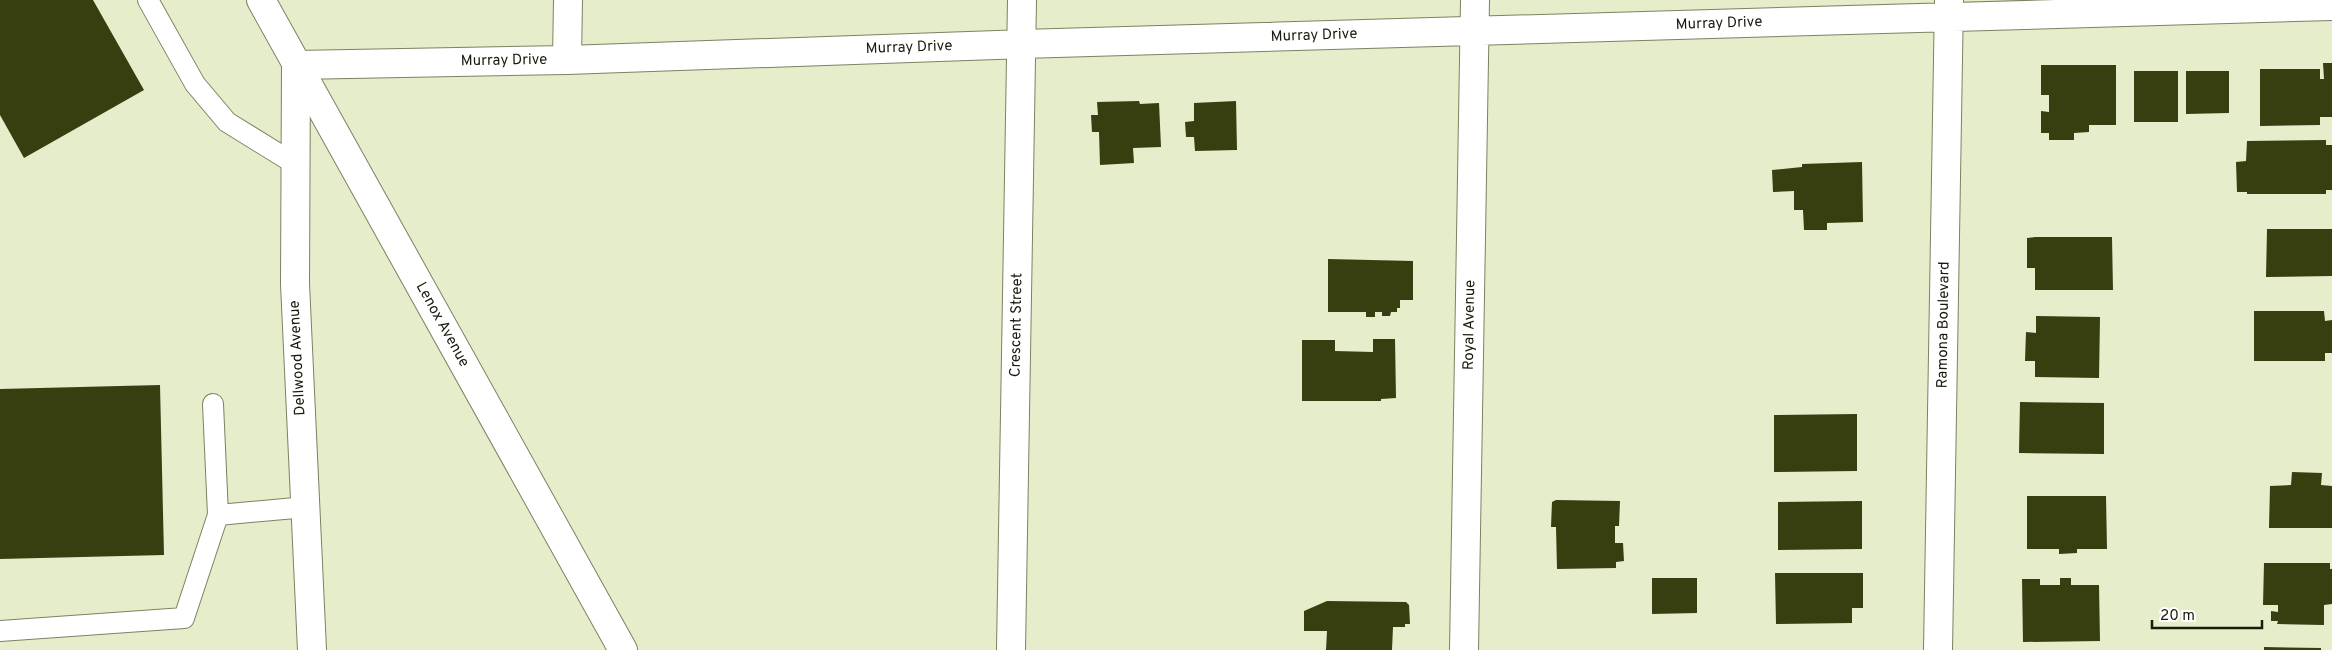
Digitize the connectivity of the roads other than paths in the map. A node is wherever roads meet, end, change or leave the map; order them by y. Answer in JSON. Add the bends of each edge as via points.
{"nodes":[{"id":1,"x":148,"y":0,"type":"edge"},
{"id":2,"x":261,"y":0,"type":"edge"},
{"id":3,"x":568,"y":0,"type":"edge"},
{"id":4,"x":1022,"y":0,"type":"edge"},
{"id":5,"x":1475,"y":0,"type":"edge"},
{"id":6,"x":2332,"y":6,"type":"edge"},
{"id":7,"x":1949,"y":8,"type":"edge"},
{"id":8,"x":1475,"y":32,"type":"junction"},
{"id":9,"x":1022,"y":44,"type":"junction"},
{"id":10,"x":567,"y":60,"type":"junction"},
{"id":11,"x":296,"y":65,"type":"junction"},
{"id":12,"x":295,"y":164,"type":"junction"},
{"id":13,"x":212,"y":404,"type":"dead end"},
{"id":14,"x":306,"y":507,"type":"junction"},
{"id":15,"x":218,"y":515,"type":"junction"},
{"id":16,"x":0,"y":631,"type":"edge"},
{"id":17,"x":312,"y":650,"type":"edge"},
{"id":18,"x":624,"y":650,"type":"edge"},
{"id":19,"x":1011,"y":650,"type":"edge"},
{"id":20,"x":1464,"y":650,"type":"edge"},
{"id":21,"x":1938,"y":650,"type":"edge"}],
"edges":[{"from":1,"to":12,"type":"lane","via":[[195,84],[227,122]]},
{"from":2,"to":11,"type":"street","name":"Lenox Avenue"},
{"from":3,"to":10,"type":"street"},
{"from":4,"to":9,"type":"street","name":"Crescent Street"},
{"from":5,"to":8,"type":"street","name":"Royal Avenue"},
{"from":6,"to":7,"type":"street","name":"Murray Drive"},
{"from":7,"to":8,"type":"street","name":"Murray Drive"},
{"from":7,"to":21,"type":"street","name":"Ramona Boulevard"},
{"from":8,"to":9,"type":"street","name":"Murray Drive"},
{"from":8,"to":20,"type":"street","name":"Royal Avenue"},
{"from":9,"to":10,"type":"street","name":"Murray Drive"},
{"from":9,"to":19,"type":"street","name":"Crescent Street"},
{"from":10,"to":11,"type":"street","name":"Murray Drive"},
{"from":11,"to":12,"type":"street","name":"Dellwood Avenue"},
{"from":11,"to":18,"type":"street","name":"Lenox Avenue"},
{"from":12,"to":14,"type":"street","name":"Dellwood Avenue","via":[[295,284]]},
{"from":13,"to":15,"type":"lane"},
{"from":14,"to":15,"type":"lane"},
{"from":14,"to":17,"type":"street","name":"Dellwood Avenue"},
{"from":15,"to":16,"type":"lane","via":[[184,618]]}]}
